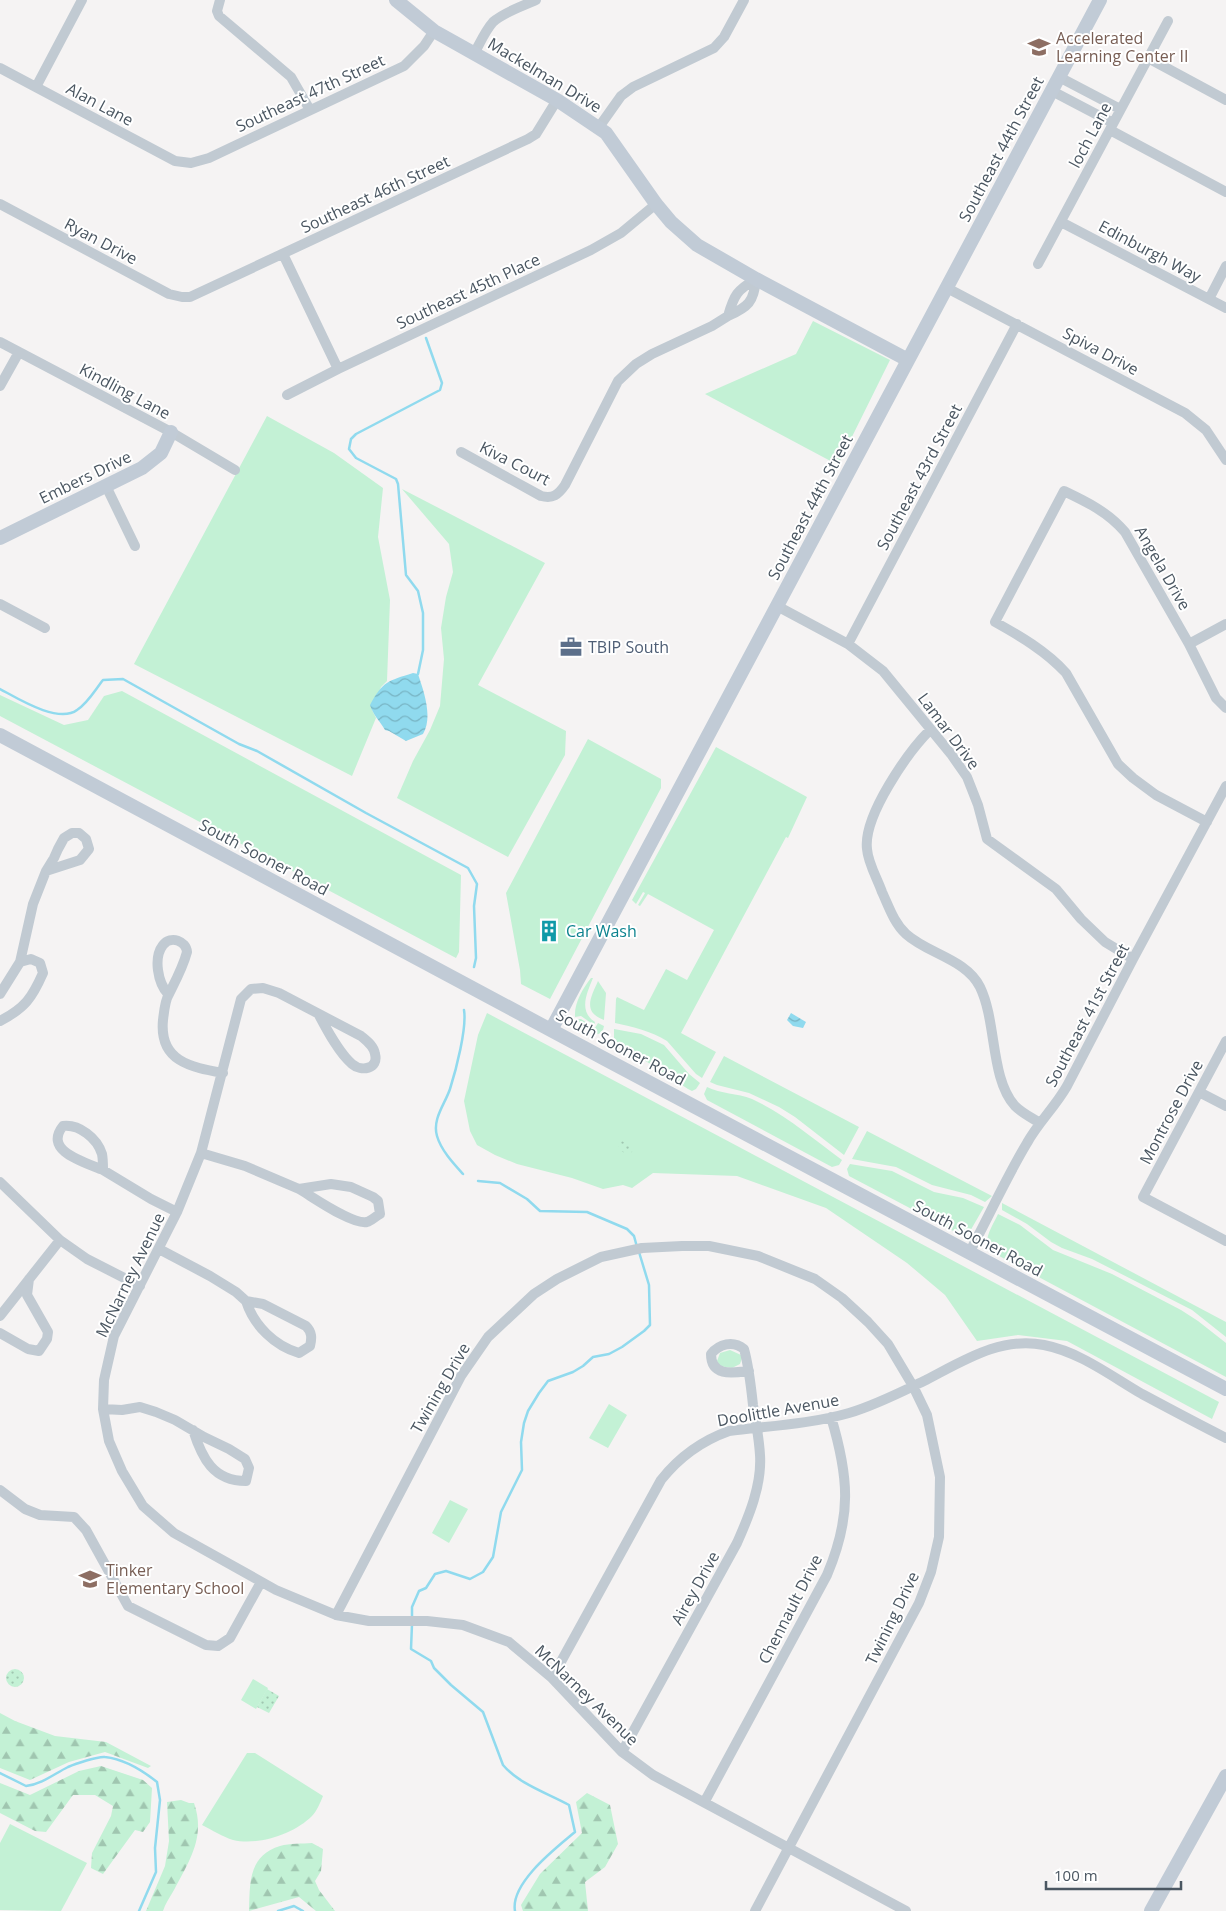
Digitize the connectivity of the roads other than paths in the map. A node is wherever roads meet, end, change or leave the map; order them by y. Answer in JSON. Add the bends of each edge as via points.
{"nodes":[{"id":1,"x":82,"y":0,"type":"edge"},
{"id":2,"x":220,"y":0,"type":"edge"},
{"id":3,"x":396,"y":0,"type":"edge"},
{"id":4,"x":536,"y":0,"type":"edge"},
{"id":5,"x":744,"y":0,"type":"edge"},
{"id":6,"x":1100,"y":0,"type":"edge"},
{"id":7,"x":1168,"y":21,"type":"dead end"},
{"id":8,"x":434,"y":31,"type":"junction"},
{"id":9,"x":474,"y":54,"type":"junction"},
{"id":10,"x":1148,"y":58,"type":"junction"},
{"id":11,"x":0,"y":68,"type":"edge"},
{"id":12,"x":1059,"y":77,"type":"junction"},
{"id":13,"x":36,"y":87,"type":"junction"},
{"id":14,"x":1052,"y":91,"type":"junction"},
{"id":15,"x":1098,"y":97,"type":"junction"},
{"id":16,"x":557,"y":100,"type":"junction"},
{"id":17,"x":1226,"y":100,"type":"edge"},
{"id":18,"x":310,"y":110,"type":"junction"},
{"id":19,"x":1120,"y":110,"type":"junction"},
{"id":20,"x":1091,"y":111,"type":"junction"},
{"id":21,"x":1111,"y":126,"type":"junction"},
{"id":22,"x":599,"y":127,"type":"junction"},
{"id":23,"x":186,"y":163,"type":"joint"},
{"id":24,"x":1226,"y":192,"type":"edge"},
{"id":25,"x":0,"y":204,"type":"edge"},
{"id":26,"x":656,"y":204,"type":"junction"},
{"id":27,"x":1061,"y":222,"type":"junction"},
{"id":28,"x":283,"y":254,"type":"junction"},
{"id":29,"x":1038,"y":264,"type":"dead end"},
{"id":30,"x":1226,"y":266,"type":"edge"},
{"id":31,"x":756,"y":279,"type":"junction"},
{"id":32,"x":947,"y":288,"type":"junction"},
{"id":33,"x":735,"y":295,"type":"junction"},
{"id":34,"x":190,"y":297,"type":"joint"},
{"id":35,"x":1208,"y":299,"type":"junction"},
{"id":36,"x":748,"y":302,"type":"junction"},
{"id":37,"x":1226,"y":308,"type":"edge"},
{"id":38,"x":728,"y":316,"type":"junction"},
{"id":39,"x":1017,"y":324,"type":"junction"},
{"id":40,"x":0,"y":342,"type":"edge"},
{"id":41,"x":19,"y":352,"type":"junction"},
{"id":42,"x":908,"y":360,"type":"junction"},
{"id":43,"x":338,"y":369,"type":"junction"},
{"id":44,"x":0,"y":386,"type":"edge"},
{"id":45,"x":287,"y":395,"type":"dead end"},
{"id":46,"x":171,"y":432,"type":"junction"},
{"id":47,"x":461,"y":452,"type":"dead end"},
{"id":48,"x":1226,"y":460,"type":"edge"},
{"id":49,"x":235,"y":470,"type":"dead end"},
{"id":50,"x":106,"y":486,"type":"junction"},
{"id":51,"x":0,"y":538,"type":"edge"},
{"id":52,"x":135,"y":546,"type":"dead end"},
{"id":53,"x":0,"y":604,"type":"edge"},
{"id":54,"x":777,"y":606,"type":"junction"},
{"id":55,"x":1226,"y":624,"type":"edge"},
{"id":56,"x":45,"y":628,"type":"dead end"},
{"id":57,"x":848,"y":644,"type":"junction"},
{"id":58,"x":1189,"y":644,"type":"junction"},
{"id":59,"x":1226,"y":708,"type":"edge"},
{"id":60,"x":930,"y":730,"type":"junction"},
{"id":61,"x":0,"y":735,"type":"edge"},
{"id":62,"x":1226,"y":786,"type":"edge"},
{"id":63,"x":1207,"y":822,"type":"junction"},
{"id":64,"x":46,"y":871,"type":"dead end"},
{"id":65,"x":1133,"y":959,"type":"junction"},
{"id":66,"x":20,"y":962,"type":"junction"},
{"id":67,"x":0,"y":994,"type":"edge"},
{"id":68,"x":168,"y":994,"type":"junction"},
{"id":69,"x":318,"y":1015,"type":"junction"},
{"id":70,"x":0,"y":1021,"type":"edge"},
{"id":71,"x":551,"y":1030,"type":"junction"},
{"id":72,"x":1226,"y":1041,"type":"edge"},
{"id":73,"x":222,"y":1073,"type":"junction"},
{"id":74,"x":1199,"y":1092,"type":"junction"},
{"id":75,"x":1226,"y":1106,"type":"edge"},
{"id":76,"x":1040,"y":1123,"type":"junction"},
{"id":77,"x":201,"y":1153,"type":"junction"},
{"id":78,"x":103,"y":1170,"type":"junction"},
{"id":79,"x":0,"y":1182,"type":"edge"},
{"id":80,"x":299,"y":1189,"type":"junction"},
{"id":81,"x":178,"y":1212,"type":"junction"},
{"id":82,"x":60,"y":1240,"type":"junction"},
{"id":83,"x":1226,"y":1241,"type":"edge"},
{"id":84,"x":159,"y":1249,"type":"junction"},
{"id":85,"x":969,"y":1253,"type":"junction"},
{"id":86,"x":29,"y":1279,"type":"junction"},
{"id":87,"x":140,"y":1286,"type":"junction"},
{"id":88,"x":246,"y":1301,"type":"junction"},
{"id":89,"x":0,"y":1316,"type":"edge"},
{"id":90,"x":0,"y":1333,"type":"edge"},
{"id":91,"x":749,"y":1371,"type":"dead end"},
{"id":92,"x":913,"y":1386,"type":"junction"},
{"id":93,"x":1226,"y":1389,"type":"edge"},
{"id":94,"x":103,"y":1409,"type":"junction"},
{"id":95,"x":831,"y":1417,"type":"junction"},
{"id":96,"x":756,"y":1428,"type":"junction"},
{"id":97,"x":193,"y":1430,"type":"junction"},
{"id":98,"x":1226,"y":1438,"type":"edge"},
{"id":99,"x":0,"y":1490,"type":"edge"},
{"id":100,"x":261,"y":1582,"type":"junction"},
{"id":101,"x":336,"y":1615,"type":"junction"},
{"id":102,"x":552,"y":1678,"type":"junction"},
{"id":103,"x":622,"y":1752,"type":"junction"},
{"id":104,"x":1226,"y":1776,"type":"edge"},
{"id":105,"x":705,"y":1801,"type":"junction"},
{"id":106,"x":789,"y":1846,"type":"junction"},
{"id":107,"x":755,"y":1911,"type":"edge"},
{"id":108,"x":906,"y":1911,"type":"edge"},
{"id":109,"x":1151,"y":1911,"type":"edge"}],
"edges":[{"from":1,"to":13,"type":"street"},
{"from":2,"to":18,"type":"street","via":[[219,16],[292,77]]},
{"from":3,"to":8,"type":"main road","name":"Mackelman Drive"},
{"from":4,"to":9,"type":"street","via":[[494,22]]},
{"from":5,"to":22,"type":"street","via":[[720,43],[633,87],[621,96]]},
{"from":6,"to":12,"type":"main road","name":"Southeast 44th Street"},
{"from":7,"to":10,"type":"street","name":"loch Lane"},
{"from":8,"to":9,"type":"main road","name":"Mackelman Drive"},
{"from":8,"to":18,"type":"street","name":"Southeast 47th Street","via":[[404,66]]},
{"from":9,"to":16,"type":"main road","name":"Mackelman Drive"},
{"from":10,"to":17,"type":"street"},
{"from":10,"to":19,"type":"street","name":"loch Lane"},
{"from":11,"to":13,"type":"street","name":"Alan Lane"},
{"from":12,"to":14,"type":"main road","name":"Southeast 44th Street"},
{"from":12,"to":15,"type":"street"},
{"from":13,"to":23,"type":"street","name":"Alan Lane","via":[[175,161]]},
{"from":14,"to":20,"type":"street"},
{"from":14,"to":32,"type":"main road","name":"Southeast 44th Street"},
{"from":15,"to":19,"type":"street"},
{"from":15,"to":20,"type":"street"},
{"from":16,"to":22,"type":"main road","name":"Mackelman Drive"},
{"from":16,"to":28,"type":"street","name":"Southeast 46th Street","via":[[536,134],[528,139]]},
{"from":18,"to":23,"type":"street","name":"Southeast 47th Street","via":[[200,162]]},
{"from":19,"to":21,"type":"street","name":"loch Lane"},
{"from":20,"to":21,"type":"street"},
{"from":21,"to":24,"type":"street"},
{"from":21,"to":27,"type":"street","name":"loch Lane"},
{"from":22,"to":26,"type":"main road","name":"Mackelman Drive"},
{"from":25,"to":34,"type":"street","name":"Ryan Drive","via":[[169,294]]},
{"from":26,"to":31,"type":"main road","name":"Mackelman Drive","via":[[670,222],[698,245]]},
{"from":26,"to":43,"type":"street","name":"Southeast 45th Place","via":[[621,233],[591,250]]},
{"from":27,"to":29,"type":"street","name":"loch Lane"},
{"from":27,"to":35,"type":"street","name":"Edinburgh Way"},
{"from":28,"to":34,"type":"street","name":"Southeast 46th Street"},
{"from":28,"to":43,"type":"street"},
{"from":30,"to":35,"type":"street"},
{"from":31,"to":33,"type":"street","via":[[740,288]]},
{"from":31,"to":36,"type":"street","via":[[755,293]]},
{"from":31,"to":42,"type":"main road","name":"Mackelman Drive"},
{"from":32,"to":39,"type":"street","name":"Spiva Drive"},
{"from":32,"to":42,"type":"main road","name":"Southeast 44th Street"},
{"from":33,"to":36,"type":"street"},
{"from":33,"to":38,"type":"street"},
{"from":35,"to":37,"type":"street","name":"Edinburgh Way"},
{"from":36,"to":38,"type":"street","via":[[744,309]]},
{"from":38,"to":47,"type":"street","name":"Kiva Court","via":[[652,354],[618,381],[565,485],[556,496],[542,496]]},
{"from":39,"to":48,"type":"street","name":"Spiva Drive","via":[[1185,413],[1206,430]]},
{"from":39,"to":57,"type":"street","name":"Southeast 43rd Street"},
{"from":40,"to":41,"type":"street","name":"Kindling Lane"},
{"from":41,"to":44,"type":"street"},
{"from":41,"to":46,"type":"street","name":"Kindling Lane"},
{"from":42,"to":54,"type":"main road","name":"Southeast 44th Street"},
{"from":43,"to":45,"type":"street","name":"Southeast 45th Place"},
{"from":46,"to":49,"type":"street","name":"Kindling Lane"},
{"from":46,"to":50,"type":"main road","name":"Embers Drive","via":[[152,462]]},
{"from":50,"to":51,"type":"main road","name":"Embers Drive"},
{"from":50,"to":52,"type":"street"},
{"from":53,"to":56,"type":"street"},
{"from":54,"to":57,"type":"street","name":"Lamar Drive"},
{"from":54,"to":71,"type":"main road","name":"Southeast 44th Street"},
{"from":55,"to":58,"type":"street"},
{"from":57,"to":60,"type":"street","name":"Lamar Drive","via":[[883,671]]},
{"from":58,"to":59,"type":"street","name":"Angela Drive","via":[[1216,698]]},
{"from":58,"to":63,"type":"street","name":"Angela Drive","via":[[1114,518],[1064,491],[995,622],[1023,638],[1066,673],[1118,764],[1156,794]]},
{"from":60,"to":65,"type":"street","name":"Lamar Drive","via":[[966,777],[987,839],[1056,889],[1105,942]]},
{"from":60,"to":76,"type":"street","via":[[903,763],[879,804],[868,830],[867,849],[895,921],[921,945],[968,971],[978,984],[988,1006],[1006,1093],[1016,1107]]},
{"from":61,"to":71,"type":"main road","name":"South Sooner Road"},
{"from":62,"to":63,"type":"street","name":"Southeast 41st Street"},
{"from":63,"to":65,"type":"street","name":"Southeast 41st Street"},
{"from":64,"to":66,"type":"street","via":[[33,904]]},
{"from":65,"to":76,"type":"street","name":"Southeast 41st Street","via":[[1057,1104]]},
{"from":66,"to":67,"type":"street"},
{"from":66,"to":70,"type":"street","via":[[32,959],[40,964],[43,973],[29,1001]]},
{"from":68,"to":68,"type":"street","via":[[188,952],[179,940],[168,940],[159,957],[161,984]]},
{"from":68,"to":73,"type":"street","via":[[162,1028],[169,1051],[190,1066]]},
{"from":69,"to":69,"type":"street","via":[[361,1036],[371,1045],[376,1055],[370,1068],[352,1064]]},
{"from":69,"to":73,"type":"street","name":"McNarney Avenue","via":[[279,993],[263,988],[251,989],[241,998]]},
{"from":71,"to":85,"type":"main road","name":"South Sooner Road"},
{"from":72,"to":74,"type":"street","name":"Montrose Drive"},
{"from":73,"to":77,"type":"street","name":"McNarney Avenue"},
{"from":74,"to":75,"type":"street"},
{"from":74,"to":83,"type":"street","name":"Montrose Drive","via":[[1143,1197]]},
{"from":76,"to":85,"type":"street","name":"Southeast 41st Street"},
{"from":77,"to":80,"type":"street","via":[[245,1166]]},
{"from":77,"to":81,"type":"street","name":"McNarney Avenue"},
{"from":78,"to":78,"type":"street","via":[[98,1145],[81,1129],[63,1126],[57,1133],[60,1149]]},
{"from":78,"to":81,"type":"street"},
{"from":79,"to":82,"type":"street"},
{"from":80,"to":80,"type":"street","via":[[331,1184],[350,1187],[378,1201],[380,1214],[366,1222],[358,1221]]},
{"from":81,"to":84,"type":"street","name":"McNarney Avenue"},
{"from":82,"to":86,"type":"street"},
{"from":82,"to":87,"type":"street","via":[[87,1259]]},
{"from":84,"to":87,"type":"street","name":"McNarney Avenue"},
{"from":84,"to":88,"type":"street","via":[[210,1276]]},
{"from":85,"to":93,"type":"main road","name":"South Sooner Road"},
{"from":86,"to":89,"type":"street"},
{"from":86,"to":90,"type":"street","via":[[27,1295],[48,1332],[47,1339],[39,1351],[28,1349]]},
{"from":87,"to":94,"type":"street","name":"McNarney Avenue","via":[[114,1336],[104,1380]]},
{"from":88,"to":88,"type":"street","via":[[263,1304],[306,1326],[312,1338],[310,1346],[299,1353],[269,1336],[249,1312]]},
{"from":91,"to":96,"type":"street","name":"Airey Drive"},
{"from":92,"to":95,"type":"street","name":"Doolittle Avenue","via":[[880,1402]]},
{"from":92,"to":98,"type":"street","name":"Doolittle Avenue","via":[[998,1346],[1023,1342],[1044,1345],[1096,1366]]},
{"from":92,"to":101,"type":"street","name":"Twining Drive","via":[[888,1344],[868,1322],[815,1279],[758,1256],[709,1246],[642,1248],[601,1257],[557,1279],[515,1310],[488,1337],[462,1376]]},
{"from":92,"to":106,"type":"street","name":"Twining Drive","via":[[927,1415],[940,1476],[939,1537],[931,1572],[912,1617]]},
{"from":94,"to":97,"type":"street","via":[[140,1407]]},
{"from":94,"to":100,"type":"street","name":"McNarney Avenue","via":[[109,1440],[122,1471],[143,1506],[174,1533]]},
{"from":95,"to":96,"type":"street","name":"Doolittle Avenue"},
{"from":95,"to":105,"type":"street","name":"Chennault Drive","via":[[845,1480],[846,1504],[837,1550],[827,1575]]},
{"from":96,"to":102,"type":"street","name":"Doolittle Avenue","via":[[714,1436],[691,1449],[670,1467],[654,1490]]},
{"from":96,"to":103,"type":"street","name":"Airey Drive","via":[[759,1469],[746,1522]]},
{"from":97,"to":97,"type":"street","via":[[245,1459],[249,1468],[246,1481],[225,1478],[217,1472],[199,1450]]},
{"from":99,"to":100,"type":"street","via":[[25,1509],[40,1515],[74,1517],[86,1530],[128,1606],[206,1645],[218,1646],[230,1638]]},
{"from":100,"to":101,"type":"street","name":"McNarney Avenue"},
{"from":101,"to":102,"type":"street","name":"McNarney Avenue","via":[[369,1621],[463,1625],[509,1642]]},
{"from":102,"to":103,"type":"street","name":"McNarney Avenue"},
{"from":103,"to":105,"type":"street","name":"McNarney Avenue","via":[[653,1775]]},
{"from":104,"to":109,"type":"main road"},
{"from":105,"to":106,"type":"street","name":"McNarney Avenue"},
{"from":106,"to":107,"type":"street","name":"Twining Drive"},
{"from":106,"to":108,"type":"street","name":"McNarney Avenue"}]}
